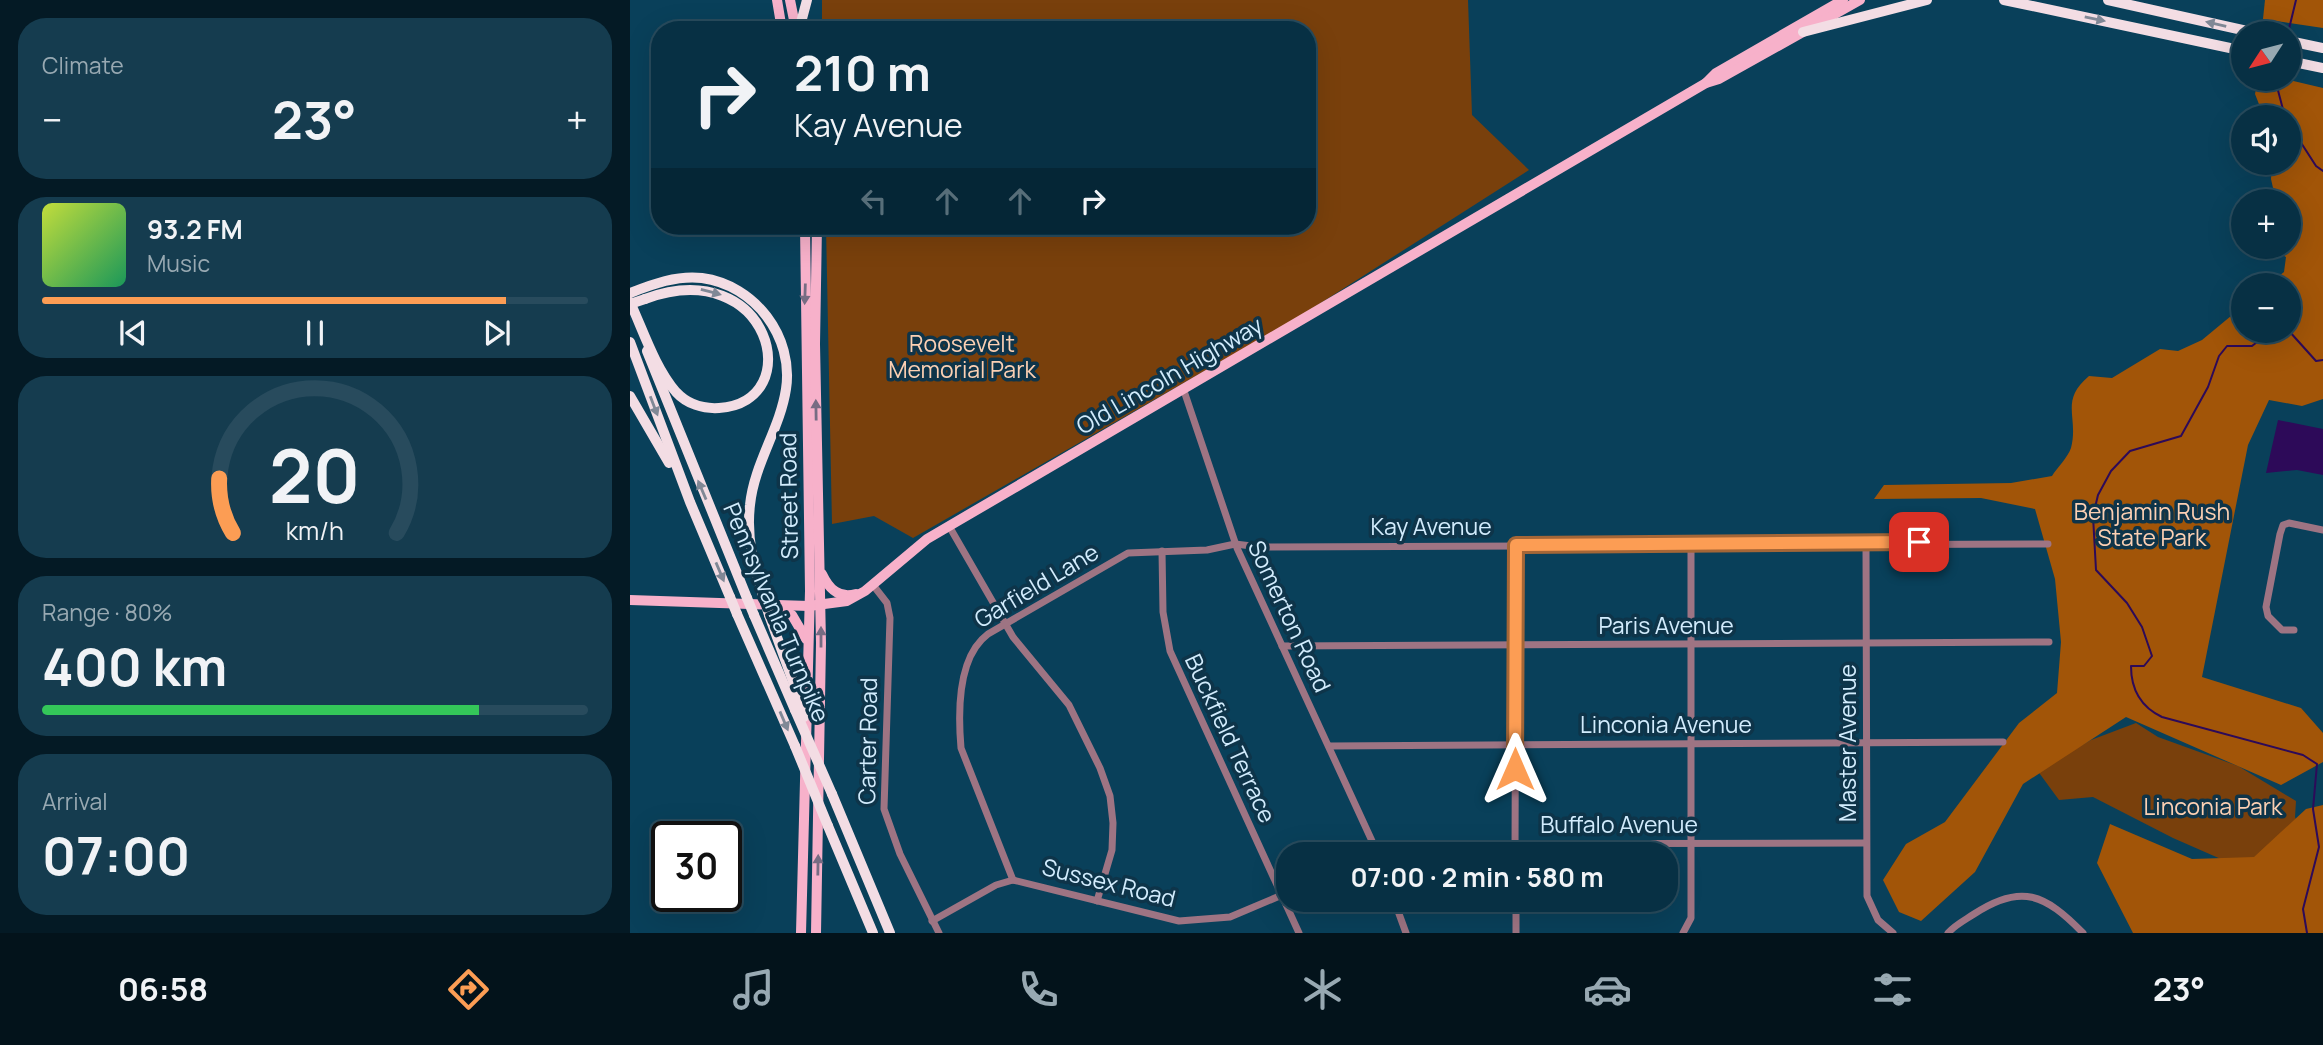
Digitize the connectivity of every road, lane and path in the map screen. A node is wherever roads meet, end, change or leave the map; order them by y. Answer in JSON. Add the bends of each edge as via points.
{"nodes":[{"id":1,"x":777,"y":0,"type":"edge"},
{"id":2,"x":790,"y":0,"type":"edge"},
{"id":3,"x":807,"y":0,"type":"edge"},
{"id":4,"x":1843,"y":0,"type":"edge"},
{"id":5,"x":1860,"y":0,"type":"edge"},
{"id":6,"x":1927,"y":0,"type":"edge"},
{"id":7,"x":2004,"y":0,"type":"edge"},
{"id":8,"x":2108,"y":0,"type":"edge"},
{"id":9,"x":780,"y":21,"type":"edge"},
{"id":10,"x":795,"y":21,"type":"edge"},
{"id":11,"x":800,"y":21,"type":"edge"},
{"id":12,"x":2231,"y":27,"type":"edge"},
{"id":13,"x":1803,"y":32,"type":"junction"},
{"id":14,"x":2301,"y":43,"type":"edge"},
{"id":15,"x":2231,"y":48,"type":"edge"},
{"id":16,"x":2323,"y":48,"type":"edge"},
{"id":17,"x":2301,"y":64,"type":"edge"},
{"id":18,"x":2323,"y":68,"type":"edge"},
{"id":19,"x":1706,"y":83,"type":"junction"},
{"id":20,"x":805,"y":235,"type":"edge"},
{"id":21,"x":817,"y":235,"type":"edge"},
{"id":22,"x":638,"y":293,"type":"edge"},
{"id":23,"x":630,"y":304,"type":"edge"},
{"id":24,"x":630,"y":342,"type":"edge"},
{"id":25,"x":1184,"y":388,"type":"junction"},
{"id":26,"x":630,"y":396,"type":"edge"},
{"id":27,"x":690,"y":502,"type":"junction"},
{"id":28,"x":948,"y":526,"type":"junction"},
{"id":29,"x":2323,"y":530,"type":"edge"},
{"id":30,"x":1236,"y":544,"type":"junction"},
{"id":31,"x":1691,"y":544,"type":"junction"},
{"id":32,"x":1866,"y":544,"type":"junction"},
{"id":33,"x":2048,"y":544,"type":"dead end"},
{"id":34,"x":1516,"y":545,"type":"junction"},
{"id":35,"x":1162,"y":551,"type":"junction"},
{"id":36,"x":820,"y":569,"type":"junction"},
{"id":37,"x":873,"y":585,"type":"junction"},
{"id":38,"x":863,"y":592,"type":"junction"},
{"id":39,"x":630,"y":600,"type":"edge"},
{"id":40,"x":815,"y":606,"type":"junction"},
{"id":41,"x":772,"y":610,"type":"junction"},
{"id":42,"x":1005,"y":624,"type":"junction"},
{"id":43,"x":2294,"y":630,"type":"dead end"},
{"id":44,"x":2049,"y":642,"type":"dead end"},
{"id":45,"x":1691,"y":643,"type":"junction"},
{"id":46,"x":1867,"y":643,"type":"junction"},
{"id":47,"x":1515,"y":644,"type":"junction"},
{"id":48,"x":1283,"y":646,"type":"junction"},
{"id":49,"x":808,"y":653,"type":"junction"},
{"id":50,"x":2003,"y":742,"type":"dead end"},
{"id":51,"x":1867,"y":743,"type":"junction"},
{"id":52,"x":1515,"y":744,"type":"junction"},
{"id":53,"x":1691,"y":744,"type":"junction"},
{"id":54,"x":1329,"y":746,"type":"junction"},
{"id":55,"x":812,"y":747,"type":"junction"},
{"id":56,"x":1372,"y":842,"type":"edge"},
{"id":57,"x":1516,"y":842,"type":"edge"},
{"id":58,"x":1678,"y":843,"type":"edge"},
{"id":59,"x":1692,"y":843,"type":"junction"},
{"id":60,"x":1865,"y":844,"type":"junction"},
{"id":61,"x":1013,"y":880,"type":"junction"},
{"id":62,"x":1276,"y":882,"type":"edge"},
{"id":63,"x":1276,"y":898,"type":"edge"},
{"id":64,"x":1097,"y":901,"type":"junction"},
{"id":65,"x":1290,"y":912,"type":"edge"},
{"id":66,"x":1398,"y":912,"type":"edge"},
{"id":67,"x":1516,"y":912,"type":"edge"},
{"id":68,"x":932,"y":921,"type":"junction"},
{"id":69,"x":801,"y":933,"type":"edge"},
{"id":70,"x":816,"y":933,"type":"edge"},
{"id":71,"x":873,"y":933,"type":"edge"},
{"id":72,"x":890,"y":933,"type":"edge"},
{"id":73,"x":939,"y":933,"type":"edge"},
{"id":74,"x":1299,"y":933,"type":"edge"},
{"id":75,"x":1406,"y":933,"type":"edge"},
{"id":76,"x":1516,"y":933,"type":"edge"},
{"id":77,"x":1683,"y":933,"type":"edge"},
{"id":78,"x":1893,"y":933,"type":"edge"},
{"id":79,"x":1948,"y":933,"type":"edge"},
{"id":80,"x":2082,"y":933,"type":"edge"}],
"edges":[{"from":1,"to":9,"type":"main road"},
{"from":2,"to":10,"type":"main road"},
{"from":3,"to":11,"type":"highway"},
{"from":4,"to":19,"type":"main road","name":"Old Lincoln Highway"},
{"from":5,"to":13,"type":"main road","name":"Old Lincoln Highway"},
{"from":6,"to":13,"type":"highway"},
{"from":7,"to":15,"type":"highway","one_way":true},
{"from":12,"to":8,"type":"highway","one_way":true},
{"from":13,"to":19,"type":"main road","name":"Old Lincoln Highway"},
{"from":14,"to":16,"type":"highway"},
{"from":17,"to":18,"type":"highway"},
{"from":19,"to":25,"type":"main road","name":"Old Lincoln Highway"},
{"from":20,"to":40,"type":"main road","name":"Street Road","one_way":true},
{"from":36,"to":21,"type":"main road","name":"Street Road","one_way":true},
{"from":22,"to":23,"type":"highway","bridge":true},
{"from":22,"to":23,"type":"highway","one_way":true,"via":[[701,289],[738,303],[759,324],[767,342],[768,361],[758,386],[744,400],[724,408],[703,407],[684,399],[667,380]]},
{"from":22,"to":41,"type":"highway","bridge":true,"via":[[679,278],[724,284],[754,302],[780,339],[786,359],[785,392],[756,477],[749,515],[751,555],[764,599]]},
{"from":55,"to":23,"type":"highway","name":"Pennsylvania Turnpike","one_way":true,"bridge":true,"via":[[662,393]]},
{"from":24,"to":27,"type":"highway","name":"Pennsylvania Turnpike","one_way":true},
{"from":25,"to":28,"type":"main road","name":"Old Lincoln Highway"},
{"from":25,"to":30,"type":"street","name":"Somerton Road"},
{"from":26,"to":27,"type":"highway"},
{"from":27,"to":71,"type":"highway","name":"Pennsylvania Turnpike","one_way":true,"bridge":true},
{"from":28,"to":37,"type":"main road","name":"Old Lincoln Highway"},
{"from":28,"to":42,"type":"street"},
{"from":29,"to":43,"type":"street","via":[[2283,525],[2266,607],[2282,630]]},
{"from":30,"to":34,"type":"street","name":"Kay Avenue"},
{"from":30,"to":35,"type":"street","name":"Garfield Lane"},
{"from":30,"to":48,"type":"street","name":"Somerton Road"},
{"from":31,"to":32,"type":"street","name":"Kay Avenue"},
{"from":31,"to":34,"type":"street","name":"Kay Avenue"},
{"from":31,"to":45,"type":"street"},
{"from":32,"to":33,"type":"street","name":"Kay Avenue"},
{"from":32,"to":46,"type":"street","name":"Master Avenue"},
{"from":34,"to":47,"type":"street"},
{"from":35,"to":42,"type":"street","name":"Garfield Lane","via":[[1128,553]]},
{"from":35,"to":62,"type":"street","name":"Buckfield Terrace","via":[[1167,642]]},
{"from":36,"to":38,"type":"main road","via":[[838,594]]},
{"from":36,"to":40,"type":"main road","name":"Street Road"},
{"from":37,"to":38,"type":"main road","name":"Old Lincoln Highway"},
{"from":37,"to":68,"type":"street","name":"Carter Road","via":[[887,603],[890,618],[884,809]]},
{"from":38,"to":40,"type":"main road","name":"Old Lincoln Highway","via":[[841,603]]},
{"from":39,"to":41,"type":"main road","name":"Old Lincoln Highway"},
{"from":40,"to":41,"type":"main road","name":"Old Lincoln Highway"},
{"from":40,"to":49,"type":"main road","name":"Street Road"},
{"from":70,"to":40,"type":"main road","name":"Street Road","one_way":true},
{"from":41,"to":49,"type":"main road","via":[[786,610],[799,622]]},
{"from":41,"to":55,"type":"highway","bridge":true},
{"from":42,"to":61,"type":"street","name":"Garfield Lane","via":[[982,639],[970,655],[960,737],[969,772]]},
{"from":42,"to":64,"type":"street","via":[[1069,705],[1108,789],[1112,842]]},
{"from":44,"to":46,"type":"street","name":"Paris Avenue"},
{"from":45,"to":46,"type":"street","name":"Paris Avenue"},
{"from":45,"to":47,"type":"street","name":"Paris Avenue"},
{"from":45,"to":53,"type":"street"},
{"from":46,"to":51,"type":"street","name":"Master Avenue"},
{"from":47,"to":48,"type":"street","name":"Paris Avenue"},
{"from":47,"to":52,"type":"street"},
{"from":48,"to":54,"type":"street","name":"Somerton Road"},
{"from":49,"to":69,"type":"main road","name":"Street Road"},
{"from":50,"to":51,"type":"street","name":"Linconia Avenue"},
{"from":51,"to":53,"type":"street","name":"Linconia Avenue"},
{"from":51,"to":60,"type":"street","name":"Master Avenue"},
{"from":52,"to":53,"type":"street","name":"Linconia Avenue"},
{"from":52,"to":54,"type":"street","name":"Linconia Avenue"},
{"from":52,"to":57,"type":"street"},
{"from":53,"to":59,"type":"street"},
{"from":54,"to":56,"type":"street","name":"Somerton Road"},
{"from":55,"to":72,"type":"highway","name":"Pennsylvania Turnpike","bridge":true},
{"from":58,"to":59,"type":"street","name":"Buffalo Avenue"},
{"from":59,"to":60,"type":"street","name":"Buffalo Avenue"},
{"from":59,"to":77,"type":"street","via":[[1691,918]]},
{"from":60,"to":78,"type":"street","name":"Master Avenue","via":[[1871,910]]},
{"from":61,"to":64,"type":"street","name":"Sussex Road"},
{"from":61,"to":68,"type":"street","name":"Sussex Road"},
{"from":63,"to":64,"type":"street","name":"Sussex Road","via":[[1230,917],[1195,921],[1163,919]]},
{"from":65,"to":74,"type":"street","name":"Buckfield Terrace"},
{"from":66,"to":75,"type":"street"},
{"from":67,"to":76,"type":"street"},
{"from":68,"to":73,"type":"street","name":"Carter Road"},
{"from":79,"to":80,"type":"street","via":[[1991,903],[2008,895],[2026,895],[2043,902]]}]}
